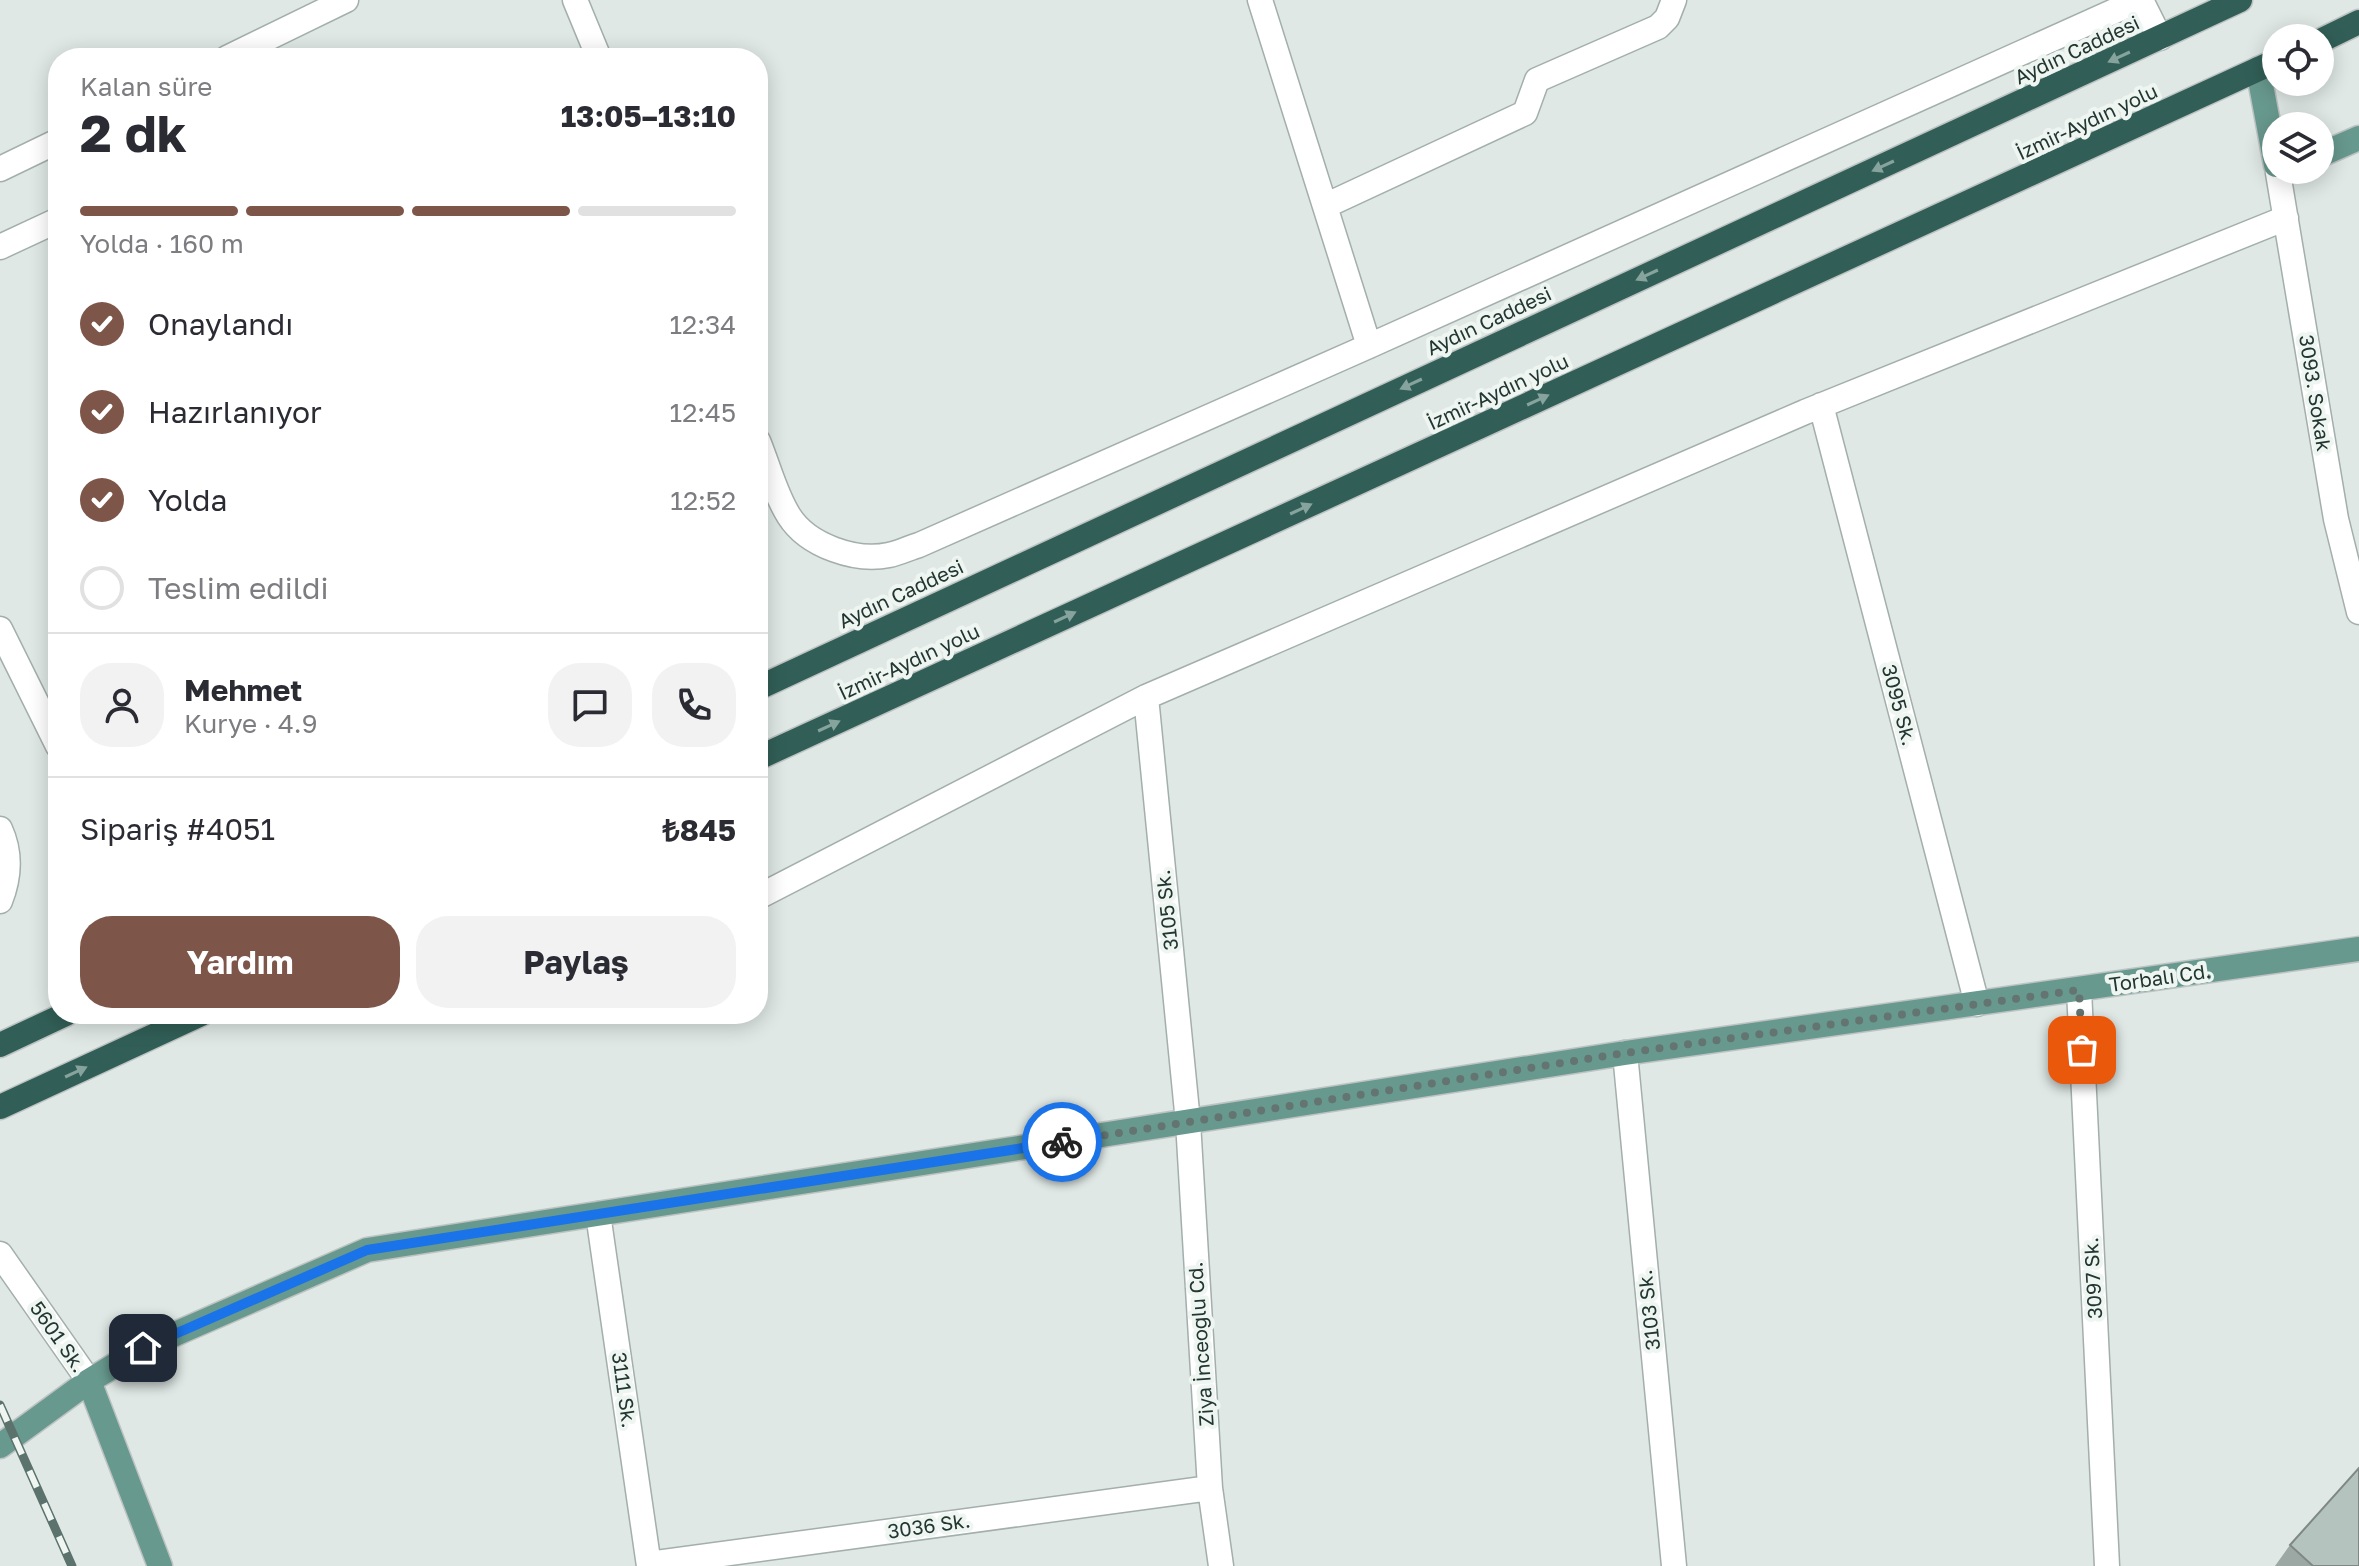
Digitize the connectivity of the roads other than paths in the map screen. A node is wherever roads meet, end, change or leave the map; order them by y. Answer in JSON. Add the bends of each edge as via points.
{"nodes":[{"id":1,"x":346,"y":0,"type":"edge"},
{"id":2,"x":575,"y":0,"type":"edge"},
{"id":3,"x":1260,"y":0,"type":"edge"},
{"id":4,"x":1674,"y":0,"type":"edge"},
{"id":5,"x":2140,"y":0,"type":"edge"},
{"id":6,"x":2240,"y":0,"type":"edge"},
{"id":7,"x":2359,"y":22,"type":"edge"},
{"id":8,"x":2334,"y":34,"type":"edge"},
{"id":9,"x":2160,"y":38,"type":"junction"},
{"id":10,"x":248,"y":48,"type":"edge"},
{"id":11,"x":595,"y":48,"type":"edge"},
{"id":12,"x":2262,"y":67,"type":"edge"},
{"id":13,"x":2359,"y":138,"type":"edge"},
{"id":14,"x":48,"y":146,"type":"edge"},
{"id":15,"x":2334,"y":149,"type":"edge"},
{"id":16,"x":0,"y":169,"type":"edge"},
{"id":17,"x":2281,"y":184,"type":"edge"},
{"id":18,"x":1325,"y":206,"type":"junction"},
{"id":19,"x":2286,"y":218,"type":"junction"},
{"id":20,"x":48,"y":225,"type":"edge"},
{"id":21,"x":0,"y":247,"type":"edge"},
{"id":22,"x":1369,"y":346,"type":"junction"},
{"id":23,"x":1821,"y":405,"type":"junction"},
{"id":24,"x":768,"y":465,"type":"edge"},
{"id":25,"x":2347,"y":518,"type":"edge"},
{"id":26,"x":2359,"y":612,"type":"edge"},
{"id":27,"x":2,"y":637,"type":"edge"},
{"id":28,"x":768,"y":683,"type":"edge"},
{"id":29,"x":1146,"y":697,"type":"junction"},
{"id":30,"x":48,"y":727,"type":"edge"},
{"id":31,"x":768,"y":753,"type":"edge"},
{"id":32,"x":0,"y":829,"type":"edge"},
{"id":33,"x":768,"y":892,"type":"edge"},
{"id":34,"x":0,"y":901,"type":"edge"},
{"id":35,"x":2359,"y":949,"type":"edge"},
{"id":36,"x":2079,"y":990,"type":"junction"},
{"id":37,"x":1977,"y":1004,"type":"junction"},
{"id":38,"x":48,"y":1022,"type":"edge"},
{"id":39,"x":179,"y":1024,"type":"edge"},
{"id":40,"x":0,"y":1045,"type":"edge"},
{"id":41,"x":1625,"y":1053,"type":"junction"},
{"id":42,"x":3,"y":1105,"type":"edge"},
{"id":43,"x":1188,"y":1122,"type":"junction"},
{"id":44,"x":598,"y":1214,"type":"junction"},
{"id":45,"x":0,"y":1254,"type":"edge"},
{"id":46,"x":89,"y":1381,"type":"junction"},
{"id":47,"x":0,"y":1446,"type":"edge"},
{"id":48,"x":1210,"y":1488,"type":"junction"},
{"id":49,"x":649,"y":1565,"type":"edge"},
{"id":50,"x":160,"y":1566,"type":"edge"},
{"id":51,"x":1221,"y":1566,"type":"edge"},
{"id":52,"x":1674,"y":1566,"type":"edge"},
{"id":53,"x":2107,"y":1566,"type":"edge"}],
"edges":[{"from":1,"to":10,"type":"street"},
{"from":2,"to":11,"type":"street"},
{"from":3,"to":18,"type":"street"},
{"from":4,"to":18,"type":"street","via":[[1658,27],[1537,80],[1525,113]]},
{"from":5,"to":9,"type":"street"},
{"from":5,"to":22,"type":"street"},
{"from":6,"to":9,"type":"highway","name":"Aydın Caddesi"},
{"from":7,"to":8,"type":"highway"},
{"from":9,"to":28,"type":"highway","name":"Aydın Caddesi","one_way":true},
{"from":31,"to":12,"type":"highway","name":"İzmir-Aydın yolu","one_way":true},
{"from":13,"to":15,"type":"main road"},
{"from":14,"to":16,"type":"street"},
{"from":17,"to":19,"type":"street","name":"3093. Sokak"},
{"from":18,"to":22,"type":"street"},
{"from":19,"to":23,"type":"street"},
{"from":19,"to":25,"type":"street","name":"3093. Sokak"},
{"from":20,"to":21,"type":"street"},
{"from":22,"to":24,"type":"street","via":[[887,556],[853,555],[806,533],[789,516]]},
{"from":23,"to":29,"type":"street"},
{"from":23,"to":37,"type":"street","name":"3095 Sk."},
{"from":25,"to":26,"type":"street","name":"3093. Sokak"},
{"from":27,"to":30,"type":"street"},
{"from":29,"to":33,"type":"street"},
{"from":29,"to":43,"type":"street","name":"3105 Sk."},
{"from":32,"to":34,"type":"street","via":[[9,861]]},
{"from":35,"to":36,"type":"main road","name":"Torbalı Cd."},
{"from":36,"to":37,"type":"main road","name":"Torbalı Cd."},
{"from":36,"to":53,"type":"street","name":"3097 Sk."},
{"from":37,"to":41,"type":"main road","name":"Torbalı Cd."},
{"from":38,"to":40,"type":"highway"},
{"from":42,"to":39,"type":"highway","one_way":true},
{"from":41,"to":43,"type":"main road","name":"Torbalı Cd."},
{"from":41,"to":52,"type":"street","name":"3103 Sk."},
{"from":43,"to":44,"type":"main road","name":"Torbalı Cd."},
{"from":43,"to":48,"type":"street","name":"Ziya İnceoglu Cd."},
{"from":44,"to":46,"type":"main road","name":"Torbalı Cd.","via":[[367,1250],[143,1348]]},
{"from":44,"to":49,"type":"street","name":"3111 Sk."},
{"from":45,"to":46,"type":"street","name":"5601 Sk."},
{"from":46,"to":47,"type":"main road","name":"Torbalı Cd."},
{"from":46,"to":50,"type":"main road"},
{"from":48,"to":49,"type":"street","name":"3036 Sk."},
{"from":48,"to":51,"type":"street","name":"Ziya İnceoglu Cd."}]}
